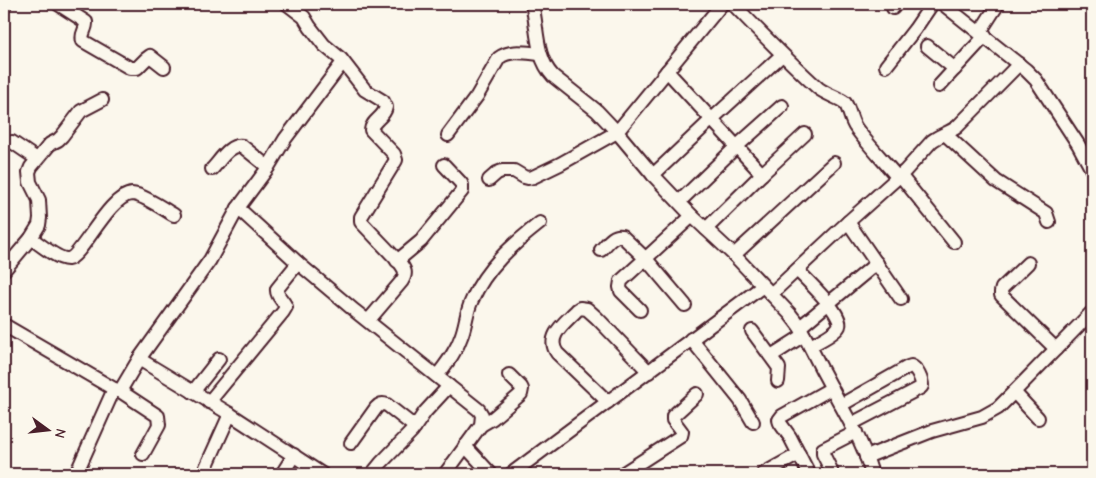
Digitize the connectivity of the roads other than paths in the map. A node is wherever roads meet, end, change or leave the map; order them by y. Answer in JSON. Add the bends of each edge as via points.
{"nodes":[{"id":1,"x":58,"y":4,"type":"edge"},
{"id":2,"x":287,"y":4,"type":"edge"},
{"id":3,"x":532,"y":4,"type":"edge"},
{"id":4,"x":722,"y":4,"type":"edge"},
{"id":5,"x":733,"y":4,"type":"edge"},
{"id":6,"x":932,"y":4,"type":"edge"},
{"id":7,"x":943,"y":4,"type":"edge"},
{"id":8,"x":998,"y":4,"type":"edge"},
{"id":9,"x":982,"y":34,"type":"junction"},
{"id":10,"x":928,"y":46,"type":"dead end"},
{"id":11,"x":540,"y":54,"type":"junction"},
{"id":12,"x":782,"y":55,"type":"junction"},
{"id":13,"x":343,"y":62,"type":"junction"},
{"id":14,"x":1018,"y":64,"type":"junction"},
{"id":15,"x":886,"y":66,"type":"dead end"},
{"id":16,"x":164,"y":67,"type":"dead end"},
{"id":17,"x":955,"y":69,"type":"junction"},
{"id":18,"x":667,"y":71,"type":"junction"},
{"id":19,"x":939,"y":86,"type":"dead end"},
{"id":20,"x":102,"y":100,"type":"dead end"},
{"id":21,"x":782,"y":106,"type":"dead end"},
{"id":22,"x":711,"y":120,"type":"junction"},
{"id":23,"x":616,"y":132,"type":"junction"},
{"id":24,"x":805,"y":134,"type":"dead end"},
{"id":25,"x":946,"y":134,"type":"junction"},
{"id":26,"x":448,"y":135,"type":"dead end"},
{"id":27,"x":12,"y":142,"type":"dead end"},
{"id":28,"x":736,"y":147,"type":"junction"},
{"id":29,"x":37,"y":159,"type":"junction"},
{"id":30,"x":834,"y":163,"type":"dead end"},
{"id":31,"x":444,"y":165,"type":"dead end"},
{"id":32,"x":268,"y":167,"type":"junction"},
{"id":33,"x":212,"y":169,"type":"dead end"},
{"id":34,"x":1092,"y":170,"type":"edge"},
{"id":35,"x":762,"y":174,"type":"junction"},
{"id":36,"x":653,"y":175,"type":"junction"},
{"id":37,"x":899,"y":176,"type":"junction"},
{"id":38,"x":489,"y":180,"type":"dead end"},
{"id":39,"x":679,"y":202,"type":"junction"},
{"id":40,"x":238,"y":208,"type":"junction"},
{"id":41,"x":174,"y":215,"type":"dead end"},
{"id":42,"x":692,"y":216,"type":"junction"},
{"id":43,"x":848,"y":222,"type":"junction"},
{"id":44,"x":1049,"y":222,"type":"dead end"},
{"id":45,"x":540,"y":223,"type":"dead end"},
{"id":46,"x":706,"y":229,"type":"junction"},
{"id":47,"x":31,"y":238,"type":"junction"},
{"id":48,"x":954,"y":242,"type":"dead end"},
{"id":49,"x":601,"y":250,"type":"dead end"},
{"id":50,"x":734,"y":255,"type":"junction"},
{"id":51,"x":9,"y":256,"type":"edge"},
{"id":52,"x":646,"y":259,"type":"junction"},
{"id":53,"x":398,"y":260,"type":"junction"},
{"id":54,"x":877,"y":263,"type":"junction"},
{"id":55,"x":1028,"y":263,"type":"dead end"},
{"id":56,"x":298,"y":264,"type":"junction"},
{"id":57,"x":4,"y":270,"type":"edge"},
{"id":58,"x":797,"y":270,"type":"junction"},
{"id":59,"x":767,"y":290,"type":"junction"},
{"id":60,"x":901,"y":299,"type":"dead end"},
{"id":61,"x":828,"y":303,"type":"junction"},
{"id":62,"x":685,"y":305,"type":"dead end"},
{"id":63,"x":640,"y":310,"type":"dead end"},
{"id":64,"x":1092,"y":312,"type":"edge"},
{"id":65,"x":368,"y":321,"type":"junction"},
{"id":66,"x":4,"y":325,"type":"edge"},
{"id":67,"x":752,"y":331,"type":"dead end"},
{"id":68,"x":805,"y":336,"type":"junction"},
{"id":69,"x":691,"y":340,"type":"junction"},
{"id":70,"x":1056,"y":349,"type":"junction"},
{"id":71,"x":771,"y":356,"type":"junction"},
{"id":72,"x":139,"y":359,"type":"junction"},
{"id":73,"x":219,"y":359,"type":"dead end"},
{"id":74,"x":649,"y":372,"type":"junction"},
{"id":75,"x":509,"y":375,"type":"dead end"},
{"id":76,"x":437,"y":376,"type":"junction"},
{"id":77,"x":778,"y":381,"type":"dead end"},
{"id":78,"x":449,"y":386,"type":"junction"},
{"id":79,"x":832,"y":388,"type":"junction"},
{"id":80,"x":117,"y":390,"type":"junction"},
{"id":81,"x":192,"y":392,"type":"junction"},
{"id":82,"x":1014,"y":392,"type":"junction"},
{"id":83,"x":697,"y":394,"type":"dead end"},
{"id":84,"x":209,"y":402,"type":"junction"},
{"id":85,"x":608,"y":402,"type":"junction"},
{"id":86,"x":841,"y":405,"type":"junction"},
{"id":87,"x":230,"y":414,"type":"junction"},
{"id":88,"x":1038,"y":418,"type":"dead end"},
{"id":89,"x":753,"y":422,"type":"dead end"},
{"id":90,"x":481,"y":425,"type":"junction"},
{"id":91,"x":415,"y":427,"type":"junction"},
{"id":92,"x":853,"y":428,"type":"junction"},
{"id":93,"x":351,"y":443,"type":"dead end"},
{"id":94,"x":465,"y":446,"type":"junction"},
{"id":95,"x":143,"y":454,"type":"dead end"},
{"id":96,"x":799,"y":454,"type":"junction"},
{"id":97,"x":294,"y":455,"type":"junction"},
{"id":98,"x":866,"y":456,"type":"junction"},
{"id":99,"x":831,"y":470,"type":"dead end"},
{"id":100,"x":76,"y":474,"type":"edge"},
{"id":101,"x":203,"y":474,"type":"edge"},
{"id":102,"x":282,"y":474,"type":"edge"},
{"id":103,"x":322,"y":474,"type":"edge"},
{"id":104,"x":372,"y":474,"type":"edge"},
{"id":105,"x":445,"y":474,"type":"edge"},
{"id":106,"x":491,"y":474,"type":"edge"},
{"id":107,"x":511,"y":474,"type":"edge"},
{"id":108,"x":622,"y":474,"type":"edge"},
{"id":109,"x":763,"y":474,"type":"edge"},
{"id":110,"x":809,"y":474,"type":"edge"},
{"id":111,"x":872,"y":474,"type":"edge"}],
"edges":[{"from":1,"to":16,"type":"street","via":[[86,22],[83,41],[130,68],[137,68],[150,56]]},
{"from":2,"to":13,"type":"street","via":[[304,16],[324,45]]},
{"from":3,"to":11,"type":"street"},
{"from":4,"to":18,"type":"street"},
{"from":5,"to":12,"type":"street"},
{"from":6,"to":15,"type":"street"},
{"from":7,"to":9,"type":"street"},
{"from":8,"to":9,"type":"street"},
{"from":9,"to":14,"type":"street"},
{"from":9,"to":17,"type":"street"},
{"from":10,"to":17,"type":"street"},
{"from":11,"to":23,"type":"street","via":[[553,76],[597,111]]},
{"from":11,"to":26,"type":"street","via":[[509,52],[499,58],[477,96]]},
{"from":12,"to":22,"type":"street"},
{"from":12,"to":37,"type":"street","via":[[820,90],[846,104],[856,128]]},
{"from":13,"to":32,"type":"street"},
{"from":13,"to":53,"type":"street","via":[[360,85],[383,101],[386,107],[371,130],[396,160],[360,222]]},
{"from":14,"to":25,"type":"street","via":[[957,127]]},
{"from":14,"to":34,"type":"street","via":[[1036,80]]},
{"from":17,"to":19,"type":"street"},
{"from":18,"to":22,"type":"street"},
{"from":18,"to":23,"type":"street"},
{"from":20,"to":29,"type":"street","via":[[82,111],[62,136]]},
{"from":21,"to":28,"type":"street"},
{"from":22,"to":28,"type":"street"},
{"from":22,"to":36,"type":"street"},
{"from":23,"to":36,"type":"street"},
{"from":23,"to":38,"type":"street","via":[[533,177],[502,171]]},
{"from":24,"to":35,"type":"street"},
{"from":25,"to":37,"type":"street","via":[[932,141]]},
{"from":25,"to":44,"type":"street","via":[[996,181],[1046,213]]},
{"from":27,"to":29,"type":"street"},
{"from":28,"to":35,"type":"street"},
{"from":28,"to":39,"type":"street"},
{"from":29,"to":47,"type":"street","via":[[29,178],[39,200],[40,218]]},
{"from":30,"to":50,"type":"street"},
{"from":31,"to":53,"type":"street","via":[[461,183],[462,191],[421,241]]},
{"from":32,"to":33,"type":"street","via":[[238,146],[231,148]]},
{"from":32,"to":40,"type":"street"},
{"from":35,"to":46,"type":"street"},
{"from":36,"to":39,"type":"street"},
{"from":37,"to":43,"type":"street"},
{"from":37,"to":48,"type":"street"},
{"from":39,"to":42,"type":"street"},
{"from":40,"to":56,"type":"street"},
{"from":40,"to":72,"type":"street","via":[[210,260]]},
{"from":41,"to":47,"type":"street","via":[[132,194],[112,207],[71,258],[60,258]]},
{"from":42,"to":46,"type":"street"},
{"from":42,"to":52,"type":"street"},
{"from":43,"to":54,"type":"street"},
{"from":43,"to":58,"type":"street"},
{"from":45,"to":76,"type":"street","via":[[505,253],[483,280],[466,314],[458,345]]},
{"from":46,"to":50,"type":"street"},
{"from":47,"to":51,"type":"street"},
{"from":49,"to":52,"type":"street","via":[[619,235]]},
{"from":50,"to":59,"type":"street"},
{"from":51,"to":57,"type":"street"},
{"from":52,"to":62,"type":"street"},
{"from":52,"to":63,"type":"street","via":[[621,282],[620,287]]},
{"from":53,"to":65,"type":"street","via":[[405,270],[404,278]]},
{"from":54,"to":60,"type":"street"},
{"from":54,"to":61,"type":"street"},
{"from":55,"to":70,"type":"street","via":[[1002,288],[1001,295]]},
{"from":56,"to":65,"type":"street"},
{"from":56,"to":84,"type":"street","via":[[277,289],[286,307],[283,312]]},
{"from":58,"to":59,"type":"street"},
{"from":58,"to":61,"type":"street"},
{"from":59,"to":68,"type":"street"},
{"from":59,"to":69,"type":"street"},
{"from":61,"to":68,"type":"street"},
{"from":61,"to":68,"type":"street","via":[[840,325],[835,331]]},
{"from":64,"to":70,"type":"street"},
{"from":65,"to":76,"type":"street"},
{"from":66,"to":80,"type":"street"},
{"from":67,"to":71,"type":"street"},
{"from":68,"to":71,"type":"street"},
{"from":68,"to":79,"type":"street"},
{"from":69,"to":74,"type":"street"},
{"from":69,"to":89,"type":"street","via":[[740,400]]},
{"from":70,"to":82,"type":"street"},
{"from":71,"to":77,"type":"street","via":[[779,368]]},
{"from":72,"to":80,"type":"street"},
{"from":72,"to":81,"type":"street"},
{"from":73,"to":81,"type":"street"},
{"from":74,"to":85,"type":"street"},
{"from":74,"to":85,"type":"street","via":[[598,318],[587,309],[577,310],[555,334],[554,349]]},
{"from":75,"to":90,"type":"street","via":[[521,387],[521,394]]},
{"from":76,"to":78,"type":"street"},
{"from":78,"to":90,"type":"street","via":[[479,410]]},
{"from":78,"to":91,"type":"street"},
{"from":79,"to":86,"type":"street"},
{"from":79,"to":96,"type":"street","via":[[779,420]]},
{"from":80,"to":95,"type":"street","via":[[158,416],[159,424]]},
{"from":80,"to":100,"type":"street"},
{"from":81,"to":84,"type":"street"},
{"from":82,"to":88,"type":"street"},
{"from":82,"to":98,"type":"street","via":[[990,414],[932,431]]},
{"from":83,"to":108,"type":"street","via":[[673,416],[681,436]]},
{"from":84,"to":87,"type":"street"},
{"from":85,"to":107,"type":"street"},
{"from":86,"to":92,"type":"street"},
{"from":86,"to":92,"type":"street","via":[[908,367],[916,368],[922,382],[920,388]]},
{"from":87,"to":97,"type":"street"},
{"from":87,"to":101,"type":"street"},
{"from":90,"to":94,"type":"street"},
{"from":91,"to":93,"type":"street","via":[[387,405],[380,404]]},
{"from":91,"to":104,"type":"street"},
{"from":92,"to":98,"type":"street"},
{"from":92,"to":99,"type":"street","via":[[823,449],[822,454]]},
{"from":94,"to":105,"type":"street"},
{"from":94,"to":106,"type":"street"},
{"from":96,"to":109,"type":"street"},
{"from":96,"to":110,"type":"street"},
{"from":97,"to":102,"type":"street"},
{"from":97,"to":103,"type":"street"},
{"from":98,"to":111,"type":"street"}]}
